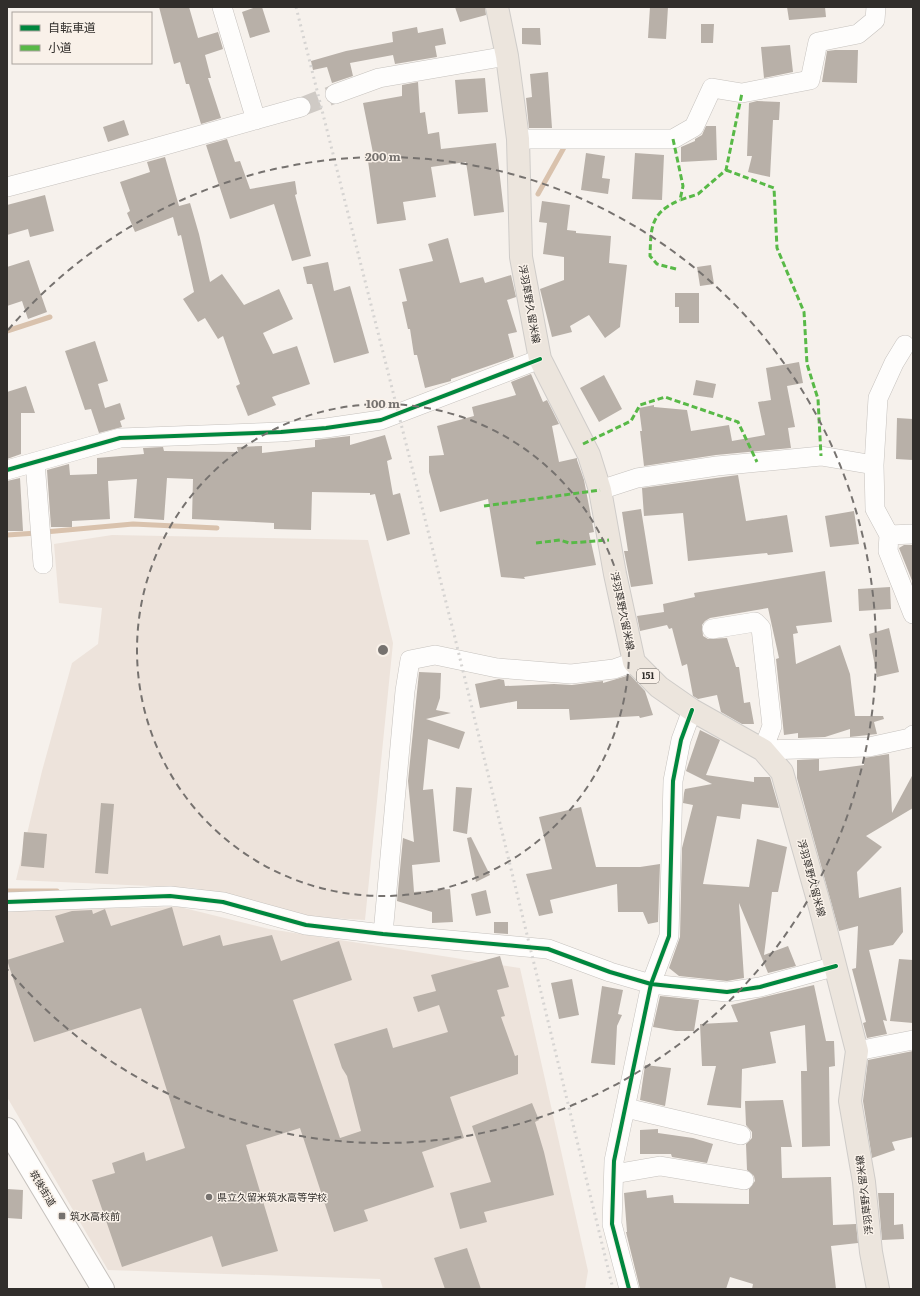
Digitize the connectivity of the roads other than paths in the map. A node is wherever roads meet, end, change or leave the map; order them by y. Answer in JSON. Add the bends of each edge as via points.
{"nodes":[{"id":1,"x":222,"y":7,"type":"edge"},
{"id":2,"x":497,"y":7,"type":"edge"},
{"id":3,"x":876,"y":7,"type":"edge"},
{"id":4,"x":507,"y":56,"type":"junction"},
{"id":5,"x":335,"y":94,"type":"tunnel mouth"},
{"id":6,"x":301,"y":107,"type":"tunnel mouth"},
{"id":7,"x":256,"y":120,"type":"junction"},
{"id":8,"x":518,"y":139,"type":"junction"},
{"id":9,"x":7,"y":187,"type":"edge"},
{"id":10,"x":905,"y":345,"type":"dead end"},
{"id":11,"x":540,"y":359,"type":"junction"},
{"id":12,"x":36,"y":462,"type":"junction"},
{"id":13,"x":874,"y":465,"type":"junction"},
{"id":14,"x":7,"y":470,"type":"edge"},
{"id":15,"x":600,"y":490,"type":"junction"},
{"id":16,"x":913,"y":534,"type":"edge"},
{"id":17,"x":888,"y":535,"type":"junction"},
{"id":18,"x":44,"y":564,"type":"dead end"},
{"id":19,"x":913,"y":614,"type":"edge"},
{"id":20,"x":712,"y":629,"type":"dead end"},
{"id":21,"x":634,"y":662,"type":"junction"},
{"id":22,"x":692,"y":710,"type":"junction"},
{"id":23,"x":913,"y":735,"type":"edge"},
{"id":24,"x":763,"y":750,"type":"junction"},
{"id":25,"x":7,"y":902,"type":"edge"},
{"id":26,"x":383,"y":934,"type":"junction"},
{"id":27,"x":836,"y":966,"type":"junction"},
{"id":28,"x":651,"y":984,"type":"junction"},
{"id":29,"x":913,"y":1040,"type":"edge"},
{"id":30,"x":856,"y":1051,"type":"junction"},
{"id":31,"x":626,"y":1108,"type":"junction"},
{"id":32,"x":7,"y":1129,"type":"edge"},
{"id":33,"x":741,"y":1135,"type":"dead end"},
{"id":34,"x":614,"y":1174,"type":"junction"},
{"id":35,"x":744,"y":1180,"type":"dead end"},
{"id":36,"x":103,"y":1289,"type":"edge"},
{"id":37,"x":629,"y":1289,"type":"edge"},
{"id":38,"x":878,"y":1289,"type":"edge"}],
"edges":[{"from":1,"to":7,"type":"street"},
{"from":2,"to":4,"type":"main road","name":"浮羽草野久留米線","number":"151"},
{"from":3,"to":8,"type":"street","via":[[875,20],[858,34],[818,42],[810,80],[742,93],[712,88],[694,127],[673,139]]},
{"from":4,"to":5,"type":"street","via":[[379,78]]},
{"from":4,"to":8,"type":"main road","name":"浮羽草野久留米線","number":"151"},
{"from":6,"to":7,"type":"street"},
{"from":7,"to":9,"type":"street"},
{"from":8,"to":11,"type":"main road","name":"浮羽草野久留米線","number":"151","via":[[521,257]]},
{"from":10,"to":13,"type":"street","via":[[878,398]]},
{"from":11,"to":12,"type":"street","via":[[381,420],[281,432],[120,438]]},
{"from":11,"to":15,"type":"main road","name":"浮羽草野久留米線","number":"151","via":[[589,455]]},
{"from":12,"to":14,"type":"street"},
{"from":12,"to":18,"type":"street"},
{"from":13,"to":15,"type":"street","via":[[821,456],[717,466],[637,478]]},
{"from":13,"to":17,"type":"street","via":[[875,509]]},
{"from":15,"to":21,"type":"main road","name":"浮羽草野久留米線","number":"151","via":[[614,574]]},
{"from":16,"to":17,"type":"street"},
{"from":17,"to":19,"type":"street","via":[[888,551]]},
{"from":20,"to":24,"type":"street","via":[[755,622],[761,628],[772,726]]},
{"from":21,"to":22,"type":"main road","name":"浮羽草野久留米線","number":"151","via":[[659,687]]},
{"from":21,"to":26,"type":"street","via":[[614,668],[571,674],[497,668],[435,655],[410,660]]},
{"from":22,"to":24,"type":"main road","name":"浮羽草野久留米線","number":"151"},
{"from":22,"to":28,"type":"street","via":[[681,740],[672,781],[669,936]]},
{"from":23,"to":24,"type":"street","via":[[910,738],[869,747]]},
{"from":24,"to":27,"type":"main road","name":"浮羽草野久留米線","number":"151","via":[[782,772]]},
{"from":25,"to":26,"type":"street","via":[[170,896],[223,902],[306,925]]},
{"from":26,"to":28,"type":"street","via":[[548,949]]},
{"from":27,"to":28,"type":"street","via":[[760,987],[727,992]]},
{"from":27,"to":30,"type":"main road","name":"浮羽草野久留米線","number":"151"},
{"from":28,"to":31,"type":"street"},
{"from":29,"to":30,"type":"street"},
{"from":30,"to":38,"type":"main road","name":"浮羽草野久留米線","number":"151","via":[[850,1101]]},
{"from":31,"to":33,"type":"street"},
{"from":31,"to":34,"type":"street","via":[[614,1161]]},
{"from":32,"to":36,"type":"street","name":"筑後街道"},
{"from":34,"to":35,"type":"street","via":[[660,1166]]},
{"from":34,"to":37,"type":"street","via":[[612,1224]]}]}
